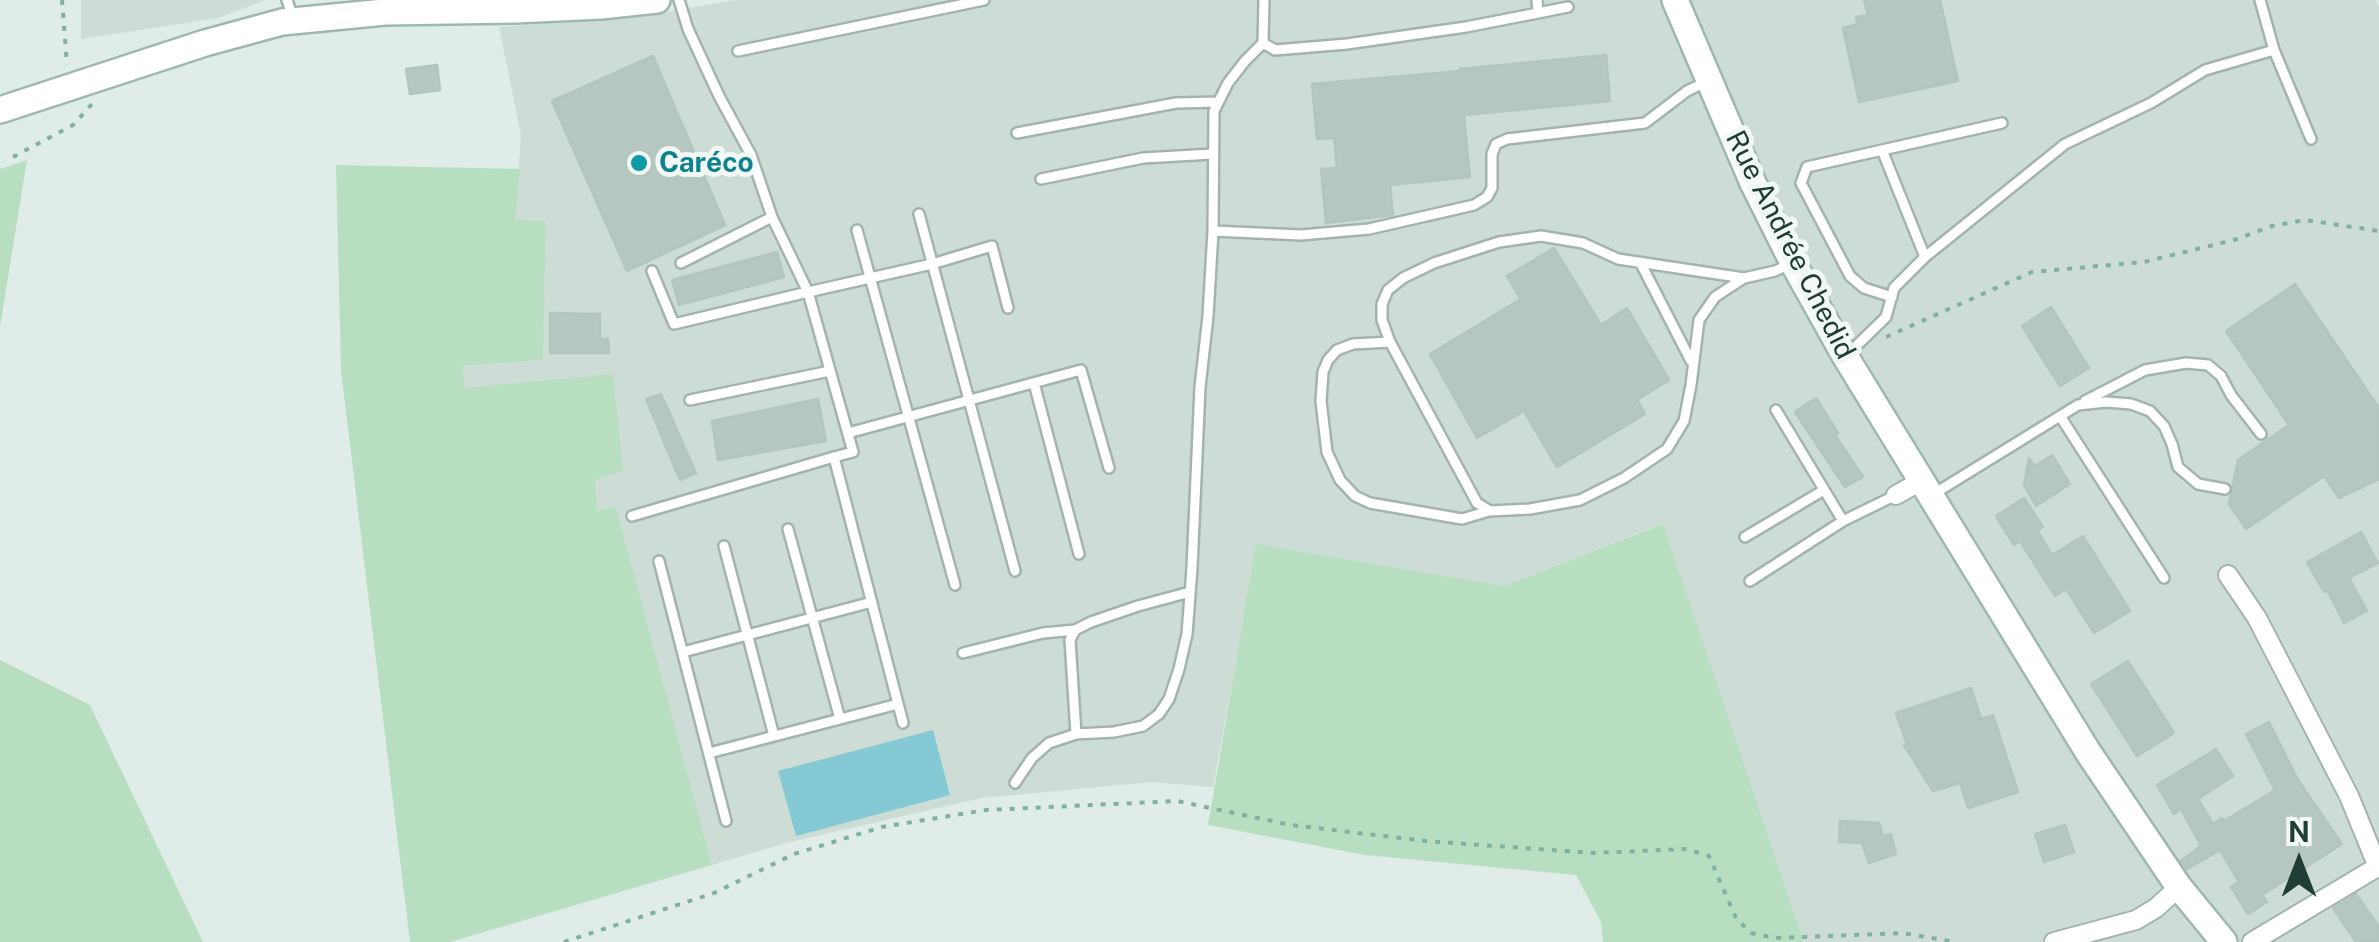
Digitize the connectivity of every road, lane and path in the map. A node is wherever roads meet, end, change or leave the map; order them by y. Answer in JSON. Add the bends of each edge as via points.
{"nodes":[{"id":1,"x":62,"y":0,"type":"edge"},
{"id":2,"x":658,"y":0,"type":"edge"},
{"id":3,"x":679,"y":0,"type":"edge"},
{"id":4,"x":984,"y":0,"type":"edge"},
{"id":5,"x":1264,"y":0,"type":"edge"},
{"id":6,"x":1537,"y":0,"type":"edge"},
{"id":7,"x":1675,"y":0,"type":"edge"},
{"id":8,"x":2260,"y":0,"type":"edge"},
{"id":9,"x":1568,"y":7,"type":"dead end"},
{"id":10,"x":291,"y":10,"type":"edge"},
{"id":11,"x":1538,"y":12,"type":"junction"},
{"id":12,"x":1263,"y":42,"type":"junction"},
{"id":13,"x":2274,"y":50,"type":"junction"},
{"id":14,"x":738,"y":51,"type":"dead end"},
{"id":15,"x":80,"y":79,"type":"junction"},
{"id":16,"x":1709,"y":80,"type":"junction"},
{"id":17,"x":1218,"y":102,"type":"junction"},
{"id":18,"x":1,"y":110,"type":"edge"},
{"id":19,"x":2002,"y":122,"type":"dead end"},
{"id":20,"x":1017,"y":133,"type":"dead end"},
{"id":21,"x":2311,"y":139,"type":"dead end"},
{"id":22,"x":1882,"y":150,"type":"junction"},
{"id":23,"x":1212,"y":154,"type":"junction"},
{"id":24,"x":13,"y":157,"type":"dead end"},
{"id":25,"x":1041,"y":179,"type":"dead end"},
{"id":26,"x":919,"y":214,"type":"dead end"},
{"id":27,"x":772,"y":217,"type":"junction"},
{"id":28,"x":857,"y":230,"type":"dead end"},
{"id":29,"x":1212,"y":231,"type":"junction"},
{"id":30,"x":2379,"y":232,"type":"edge"},
{"id":31,"x":1925,"y":257,"type":"junction"},
{"id":32,"x":681,"y":262,"type":"dead end"},
{"id":33,"x":1640,"y":262,"type":"junction"},
{"id":34,"x":1793,"y":262,"type":"junction"},
{"id":35,"x":932,"y":264,"type":"junction"},
{"id":36,"x":652,"y":271,"type":"dead end"},
{"id":37,"x":870,"y":278,"type":"junction"},
{"id":38,"x":1744,"y":278,"type":"junction"},
{"id":39,"x":808,"y":292,"type":"junction"},
{"id":40,"x":1892,"y":297,"type":"junction"},
{"id":41,"x":1008,"y":308,"type":"dead end"},
{"id":42,"x":1880,"y":340,"type":"dead end"},
{"id":43,"x":1390,"y":342,"type":"junction"},
{"id":44,"x":1846,"y":356,"type":"junction"},
{"id":45,"x":1693,"y":363,"type":"junction"},
{"id":46,"x":830,"y":371,"type":"junction"},
{"id":47,"x":1034,"y":383,"type":"junction"},
{"id":48,"x":690,"y":400,"type":"dead end"},
{"id":49,"x":970,"y":400,"type":"junction"},
{"id":50,"x":2078,"y":405,"type":"junction"},
{"id":51,"x":1776,"y":410,"type":"dead end"},
{"id":52,"x":2060,"y":416,"type":"junction"},
{"id":53,"x":907,"y":417,"type":"junction"},
{"id":54,"x":848,"y":433,"type":"junction"},
{"id":55,"x":2261,"y":434,"type":"dead end"},
{"id":56,"x":834,"y":457,"type":"junction"},
{"id":57,"x":1109,"y":468,"type":"dead end"},
{"id":58,"x":1926,"y":489,"type":"junction"},
{"id":59,"x":2225,"y":489,"type":"dead end"},
{"id":60,"x":1824,"y":490,"type":"junction"},
{"id":61,"x":1896,"y":495,"type":"joint"},
{"id":62,"x":1490,"y":510,"type":"junction"},
{"id":63,"x":632,"y":516,"type":"dead end"},
{"id":64,"x":1843,"y":521,"type":"junction"},
{"id":65,"x":788,"y":530,"type":"dead end"},
{"id":66,"x":1746,"y":537,"type":"dead end"},
{"id":67,"x":724,"y":546,"type":"dead end"},
{"id":68,"x":1079,"y":554,"type":"dead end"},
{"id":69,"x":660,"y":561,"type":"dead end"},
{"id":70,"x":1015,"y":571,"type":"dead end"},
{"id":71,"x":2228,"y":575,"type":"dead end"},
{"id":72,"x":2164,"y":578,"type":"dead end"},
{"id":73,"x":1750,"y":581,"type":"dead end"},
{"id":74,"x":955,"y":584,"type":"dead end"},
{"id":75,"x":1190,"y":592,"type":"junction"},
{"id":76,"x":872,"y":602,"type":"junction"},
{"id":77,"x":812,"y":618,"type":"junction"},
{"id":78,"x":1075,"y":630,"type":"junction"},
{"id":79,"x":747,"y":635,"type":"junction"},
{"id":80,"x":683,"y":652,"type":"junction"},
{"id":81,"x":963,"y":653,"type":"dead end"},
{"id":82,"x":898,"y":704,"type":"junction"},
{"id":83,"x":840,"y":719,"type":"junction"},
{"id":84,"x":903,"y":723,"type":"dead end"},
{"id":85,"x":1076,"y":734,"type":"junction"},
{"id":86,"x":774,"y":736,"type":"junction"},
{"id":87,"x":709,"y":753,"type":"junction"},
{"id":88,"x":1016,"y":784,"type":"dead end"},
{"id":89,"x":726,"y":822,"type":"dead end"},
{"id":90,"x":2378,"y":866,"type":"edge"},
{"id":91,"x":2180,"y":886,"type":"junction"},
{"id":92,"x":564,"y":942,"type":"edge"},
{"id":93,"x":1955,"y":942,"type":"edge"},
{"id":94,"x":2054,"y":942,"type":"edge"},
{"id":95,"x":2224,"y":942,"type":"edge"},
{"id":96,"x":2252,"y":942,"type":"edge"}],
"edges":[{"from":1,"to":15,"type":"path"},
{"from":2,"to":10,"type":"street","via":[[516,10]]},
{"from":3,"to":27,"type":"lane"},
{"from":4,"to":14,"type":"lane"},
{"from":5,"to":12,"type":"lane"},
{"from":6,"to":11,"type":"lane"},
{"from":7,"to":16,"type":"street","name":"Rue Andrée Chedid"},
{"from":8,"to":13,"type":"lane"},
{"from":9,"to":11,"type":"lane"},
{"from":10,"to":15,"type":"street","via":[[204,44]]},
{"from":11,"to":12,"type":"lane","via":[[1347,44],[1275,50]]},
{"from":12,"to":17,"type":"lane"},
{"from":13,"to":21,"type":"lane"},
{"from":13,"to":31,"type":"lane","via":[[2205,70],[2151,104],[2064,144]]},
{"from":15,"to":18,"type":"street"},
{"from":15,"to":24,"type":"path","via":[[94,102],[73,125]]},
{"from":16,"to":29,"type":"lane","via":[[1646,123],[1496,144],[1492,188],[1474,205],[1370,229],[1300,235]]},
{"from":16,"to":34,"type":"street","name":"Rue Andrée Chedid"},
{"from":17,"to":20,"type":"lane"},
{"from":17,"to":23,"type":"lane"},
{"from":19,"to":22,"type":"lane"},
{"from":22,"to":31,"type":"lane"},
{"from":22,"to":40,"type":"lane","via":[[1808,167],[1801,184],[1850,276]]},
{"from":23,"to":25,"type":"lane","via":[[1142,158]]},
{"from":23,"to":29,"type":"lane"},
{"from":26,"to":35,"type":"lane"},
{"from":27,"to":32,"type":"lane"},
{"from":27,"to":39,"type":"lane"},
{"from":28,"to":37,"type":"lane"},
{"from":29,"to":75,"type":"lane"},
{"from":30,"to":42,"type":"path","via":[[2305,220],[2144,262],[2032,272]]},
{"from":31,"to":40,"type":"lane"},
{"from":33,"to":38,"type":"lane"},
{"from":33,"to":43,"type":"lane","via":[[1542,236],[1499,242],[1434,263],[1388,290],[1382,320]]},
{"from":33,"to":45,"type":"lane"},
{"from":34,"to":38,"type":"lane"},
{"from":34,"to":44,"type":"street","name":"Rue Andrée Chedid"},
{"from":35,"to":37,"type":"lane"},
{"from":35,"to":41,"type":"lane","via":[[992,246]]},
{"from":35,"to":49,"type":"lane"},
{"from":36,"to":39,"type":"lane","via":[[674,324]]},
{"from":37,"to":39,"type":"lane"},
{"from":37,"to":53,"type":"lane"},
{"from":38,"to":45,"type":"lane","via":[[1716,297],[1699,320]]},
{"from":39,"to":46,"type":"lane"},
{"from":40,"to":44,"type":"lane","via":[[1886,316]]},
{"from":43,"to":62,"type":"lane","via":[[1477,503]]},
{"from":43,"to":62,"type":"lane","via":[[1336,350],[1323,372],[1327,452],[1340,480],[1370,503],[1462,519]]},
{"from":44,"to":58,"type":"street","name":"Rue Andrée Chedid"},
{"from":45,"to":62,"type":"lane","via":[[1684,420],[1666,450],[1580,500]]},
{"from":46,"to":48,"type":"lane"},
{"from":46,"to":54,"type":"lane"},
{"from":47,"to":49,"type":"lane"},
{"from":47,"to":57,"type":"lane","via":[[1082,370]]},
{"from":47,"to":68,"type":"lane"},
{"from":49,"to":53,"type":"lane"},
{"from":49,"to":70,"type":"lane"},
{"from":50,"to":52,"type":"lane"},
{"from":50,"to":55,"type":"lane","via":[[2144,370],[2208,365]]},
{"from":50,"to":59,"type":"lane","via":[[2131,404],[2150,411],[2164,426],[2178,467],[2198,484]]},
{"from":51,"to":60,"type":"lane"},
{"from":52,"to":58,"type":"lane"},
{"from":52,"to":72,"type":"lane"},
{"from":53,"to":54,"type":"lane"},
{"from":53,"to":74,"type":"lane"},
{"from":54,"to":56,"type":"lane","via":[[854,452]]},
{"from":56,"to":63,"type":"lane"},
{"from":56,"to":76,"type":"lane"},
{"from":58,"to":61,"type":"street"},
{"from":58,"to":91,"type":"street","name":"Rue Andrée Chedid","via":[[2088,752]]},
{"from":60,"to":64,"type":"lane"},
{"from":60,"to":66,"type":"lane"},
{"from":61,"to":64,"type":"lane"},
{"from":64,"to":73,"type":"lane"},
{"from":65,"to":77,"type":"lane"},
{"from":67,"to":79,"type":"lane"},
{"from":69,"to":80,"type":"lane"},
{"from":71,"to":90,"type":"street","via":[[2349,796]]},
{"from":75,"to":78,"type":"lane"},
{"from":75,"to":85,"type":"lane","via":[[1179,670],[1159,714],[1143,726]]},
{"from":76,"to":77,"type":"lane"},
{"from":76,"to":82,"type":"lane"},
{"from":77,"to":79,"type":"lane"},
{"from":77,"to":83,"type":"lane"},
{"from":78,"to":81,"type":"lane"},
{"from":78,"to":85,"type":"lane","via":[[1070,640]]},
{"from":79,"to":80,"type":"lane"},
{"from":79,"to":86,"type":"lane"},
{"from":80,"to":87,"type":"lane"},
{"from":82,"to":83,"type":"lane"},
{"from":82,"to":84,"type":"lane"},
{"from":83,"to":86,"type":"lane"},
{"from":85,"to":88,"type":"lane","via":[[1048,743]]},
{"from":86,"to":87,"type":"lane"},
{"from":87,"to":89,"type":"lane"},
{"from":90,"to":96,"type":"street"},
{"from":91,"to":94,"type":"street","via":[[2136,920]]},
{"from":91,"to":95,"type":"street","name":"Rue Andrée Chedid"},
{"from":92,"to":93,"type":"path","via":[[714,893],[794,854],[882,828],[986,810],[1177,802],[1291,825],[1426,841],[1593,853],[1686,849],[1710,856],[1736,918],[1752,933],[1904,933]]}]}
